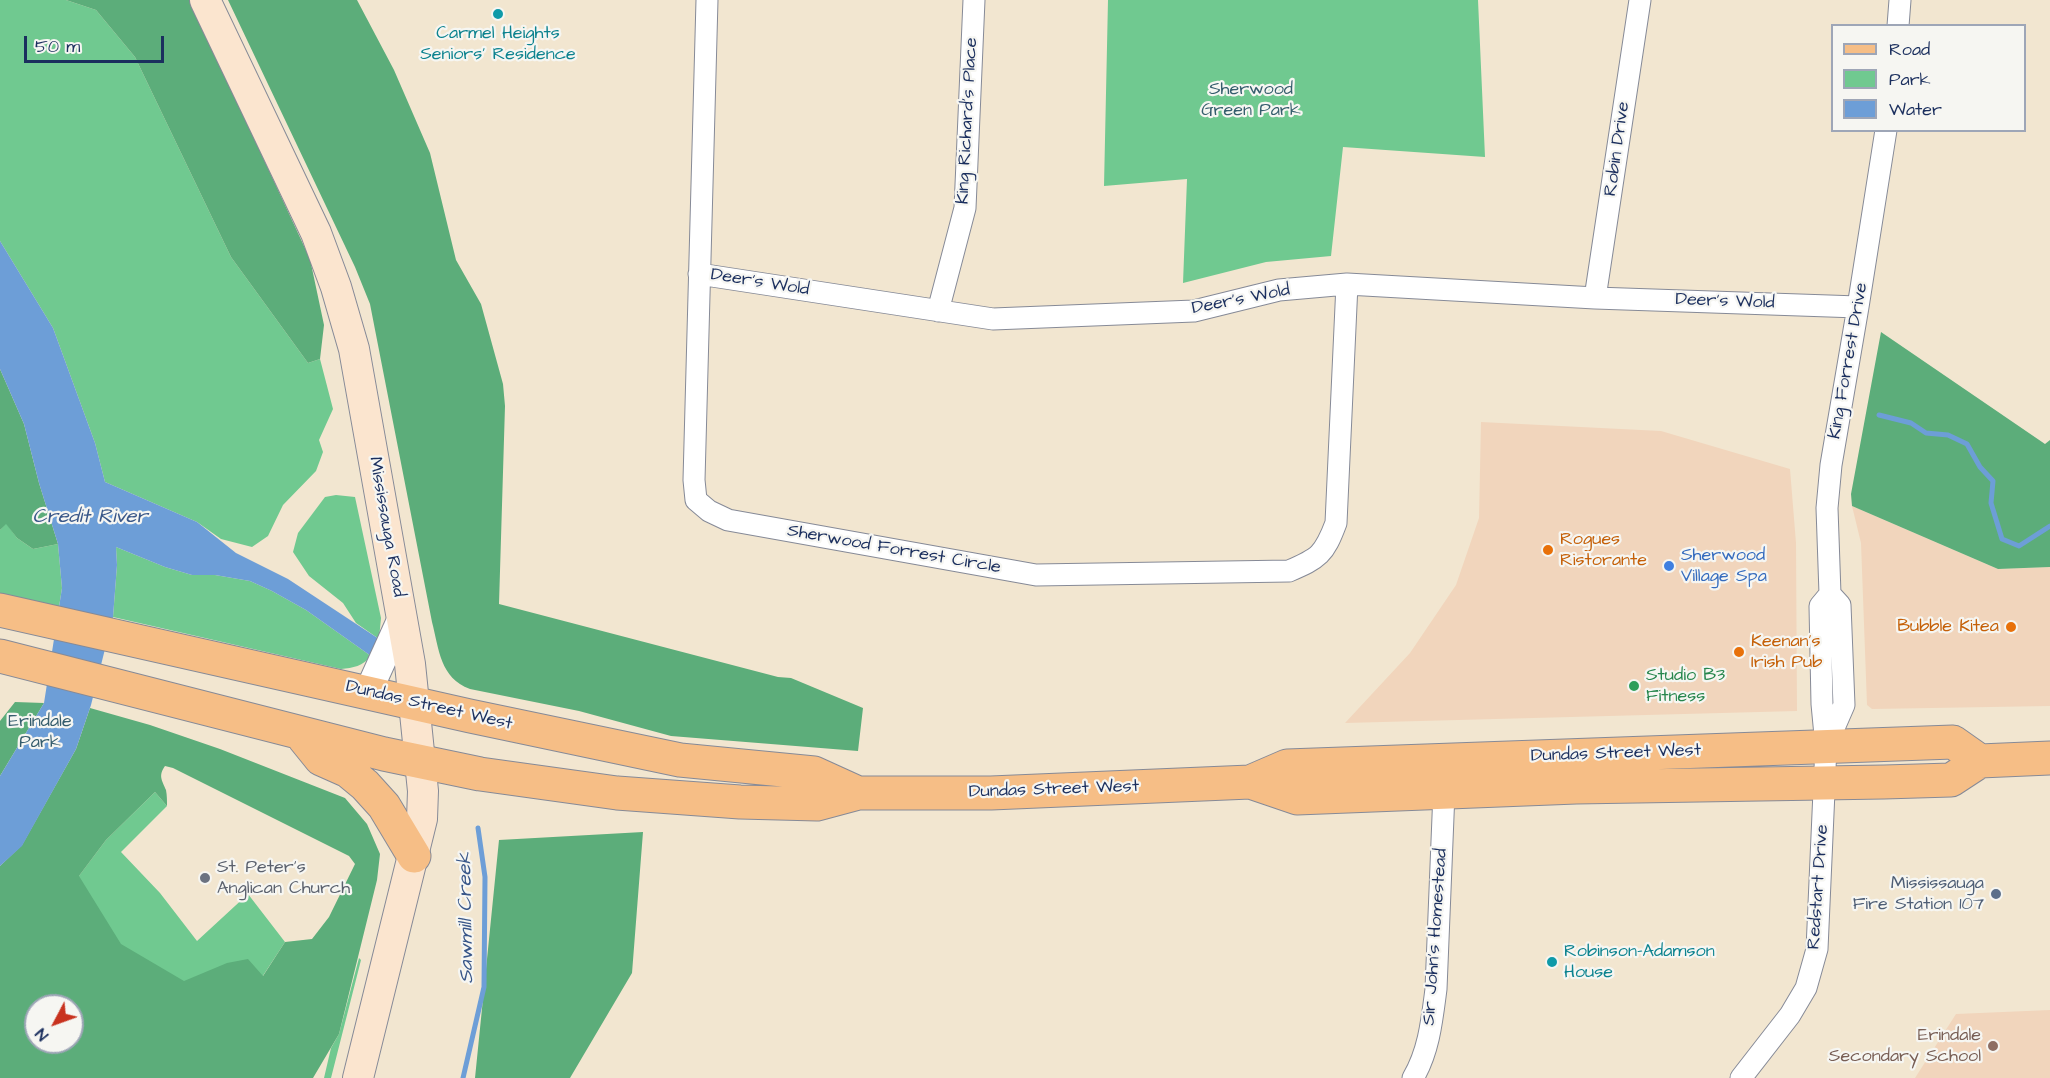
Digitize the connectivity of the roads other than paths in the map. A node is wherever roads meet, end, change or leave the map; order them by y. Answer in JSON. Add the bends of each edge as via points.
{"nodes":[{"id":1,"x":205,"y":0,"type":"edge"},
{"id":2,"x":707,"y":0,"type":"edge"},
{"id":3,"x":974,"y":0,"type":"edge"},
{"id":4,"x":1640,"y":0,"type":"edge"},
{"id":5,"x":1900,"y":0,"type":"edge"},
{"id":6,"x":1898,"y":24,"type":"edge"},
{"id":7,"x":1886,"y":132,"type":"edge"},
{"id":8,"x":699,"y":274,"type":"junction"},
{"id":9,"x":1347,"y":284,"type":"junction"},
{"id":10,"x":1595,"y":298,"type":"junction"},
{"id":11,"x":1858,"y":307,"type":"junction"},
{"id":12,"x":938,"y":310,"type":"junction"},
{"id":13,"x":0,"y":610,"type":"edge"},
{"id":14,"x":402,"y":617,"type":"junction"},
{"id":15,"x":0,"y":656,"type":"edge"},
{"id":16,"x":368,"y":692,"type":"junction"},
{"id":17,"x":414,"y":703,"type":"junction"},
{"id":18,"x":301,"y":734,"type":"junction"},
{"id":19,"x":1826,"y":746,"type":"junction"},
{"id":20,"x":2050,"y":759,"type":"edge"},
{"id":21,"x":420,"y":761,"type":"junction"},
{"id":22,"x":1980,"y":761,"type":"junction"},
{"id":23,"x":1250,"y":782,"type":"junction"},
{"id":24,"x":1825,"y":782,"type":"junction"},
{"id":25,"x":1443,"y":792,"type":"junction"},
{"id":26,"x":858,"y":794,"type":"junction"},
{"id":27,"x":414,"y":856,"type":"junction"},
{"id":28,"x":358,"y":1078,"type":"edge"},
{"id":29,"x":1413,"y":1078,"type":"edge"},
{"id":30,"x":1742,"y":1078,"type":"edge"}],
"edges":[{"from":1,"to":14,"type":"main road","name":"Mississauga Road","via":[[316,233],[336,287],[354,349]]},
{"from":2,"to":8,"type":"street","name":"Sherwood Forrest Circle"},
{"from":3,"to":12,"type":"street","name":"King Richard's Place","via":[[965,208]]},
{"from":4,"to":10,"type":"street","name":"Robin Drive"},
{"from":5,"to":6,"type":"street"},
{"from":7,"to":11,"type":"street","name":"King Forrest Drive"},
{"from":8,"to":9,"type":"street","name":"Sherwood Forrest Circle","via":[[696,500],[728,520],[1036,575],[1288,571],[1315,559],[1328,544],[1336,523]]},
{"from":8,"to":12,"type":"street","name":"Deer's Wold"},
{"from":9,"to":10,"type":"street","name":"Deer's Wold"},
{"from":9,"to":12,"type":"street","name":"Deer's Wold","via":[[1279,290],[1194,311],[993,319]]},
{"from":10,"to":11,"type":"street","name":"Deer's Wold"},
{"from":11,"to":19,"type":"street","name":"King Forrest Drive","via":[[1827,508],[1830,594],[1820,606]]},
{"from":13,"to":16,"type":"main road","name":"Dundas Street West"},
{"from":14,"to":16,"type":"street"},
{"from":14,"to":17,"type":"main road","name":"Mississauga Road"},
{"from":15,"to":18,"type":"main road","name":"Dundas Street West"},
{"from":16,"to":17,"type":"main road","name":"Dundas Street West"},
{"from":17,"to":21,"type":"main road","name":"Mississauga Road"},
{"from":17,"to":26,"type":"main road","name":"Dundas Street West","via":[[680,760],[814,772]]},
{"from":18,"to":21,"type":"main road","name":"Dundas Street West"},
{"from":18,"to":27,"type":"main road","via":[[321,759],[348,771],[365,785],[384,806]]},
{"from":19,"to":22,"type":"main road","name":"Dundas Street West","via":[[1953,742]]},
{"from":19,"to":23,"type":"main road","name":"Dundas Street West","via":[[1287,766]]},
{"from":19,"to":24,"type":"street","name":"Redstart Drive"},
{"from":20,"to":22,"type":"main road"},
{"from":21,"to":26,"type":"main road","name":"Dundas Street West","via":[[550,785],[672,797],[818,804]]},
{"from":21,"to":27,"type":"main road","name":"Mississauga Road","via":[[422,819]]},
{"from":22,"to":24,"type":"main road","name":"Dundas Street West","via":[[1951,780]]},
{"from":23,"to":25,"type":"main road","name":"Dundas Street West","via":[[1297,798]]},
{"from":23,"to":26,"type":"main road","name":"Dundas Street West","via":[[991,793]]},
{"from":24,"to":25,"type":"main road","name":"Dundas Street West"},
{"from":24,"to":30,"type":"street","name":"Redstart Drive","via":[[1817,949],[1806,988]]},
{"from":25,"to":29,"type":"street","name":"Sir John's Homestead","via":[[1433,1018],[1423,1061]]},
{"from":27,"to":28,"type":"main road","name":"Mississauga Road"}]}
